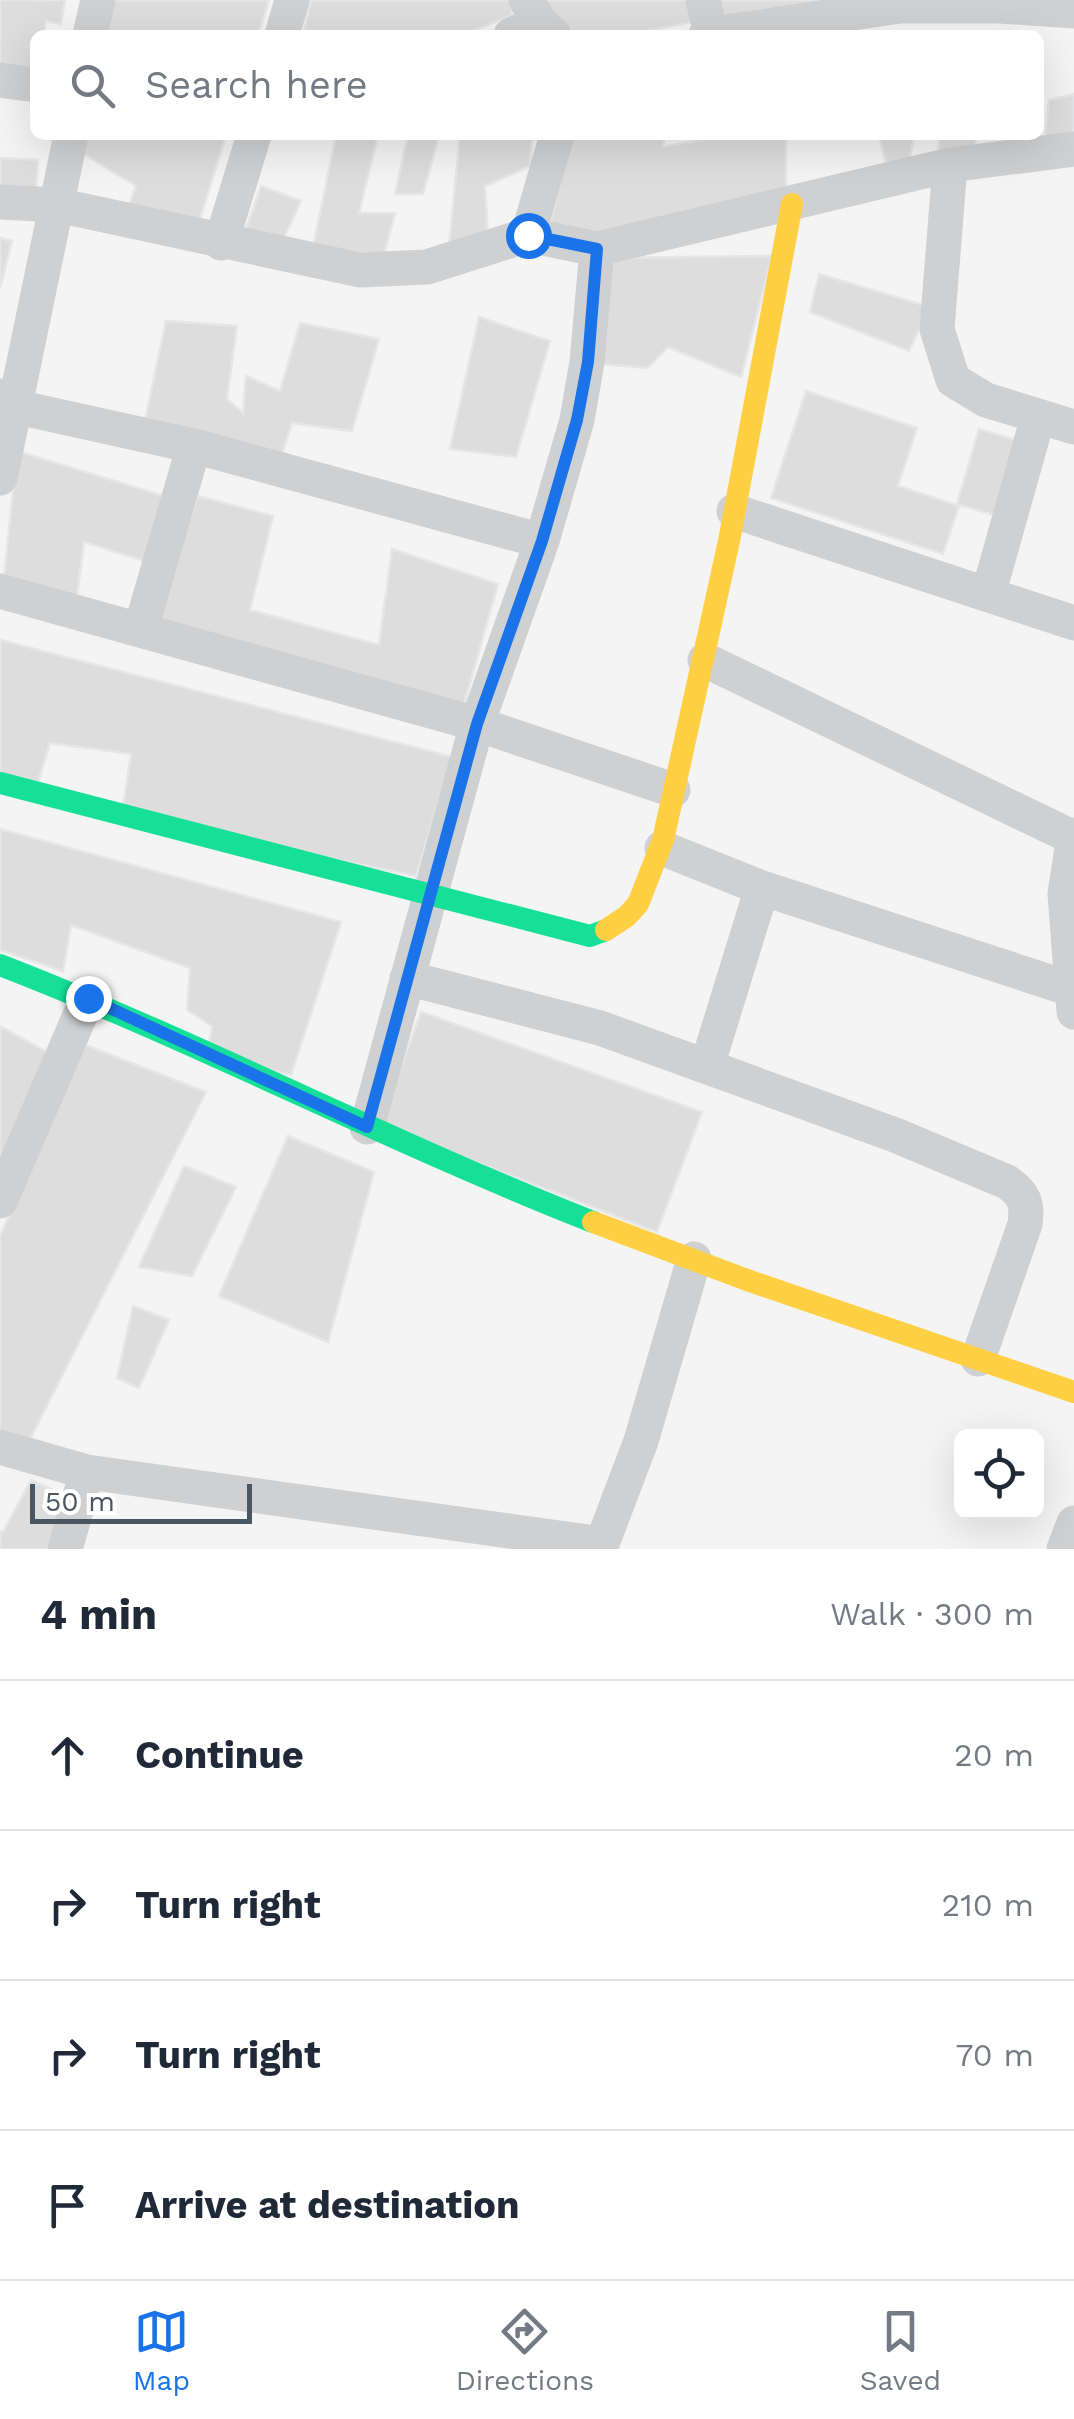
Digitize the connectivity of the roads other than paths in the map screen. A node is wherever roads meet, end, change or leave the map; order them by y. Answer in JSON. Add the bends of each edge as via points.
{"nodes":[{"id":1,"x":98,"y":0,"type":"edge"},
{"id":2,"x":292,"y":0,"type":"edge"},
{"id":3,"x":703,"y":0,"type":"edge"},
{"id":4,"x":900,"y":3,"type":"edge"},
{"id":5,"x":1001,"y":3,"type":"edge"},
{"id":6,"x":1074,"y":11,"type":"edge"},
{"id":7,"x":91,"y":30,"type":"edge"},
{"id":8,"x":283,"y":30,"type":"edge"},
{"id":9,"x":707,"y":30,"type":"edge"},
{"id":10,"x":733,"y":30,"type":"edge"},
{"id":11,"x":0,"y":80,"type":"edge"},
{"id":12,"x":30,"y":84,"type":"edge"},
{"id":13,"x":70,"y":140,"type":"edge"},
{"id":14,"x":252,"y":140,"type":"edge"},
{"id":15,"x":556,"y":140,"type":"edge"},
{"id":16,"x":1074,"y":148,"type":"edge"},
{"id":17,"x":950,"y":165,"type":"junction"},
{"id":18,"x":0,"y":202,"type":"edge"},
{"id":19,"x":792,"y":204,"type":"junction"},
{"id":20,"x":57,"y":205,"type":"junction"},
{"id":21,"x":528,"y":235,"type":"junction"},
{"id":22,"x":221,"y":242,"type":"junction"},
{"id":23,"x":597,"y":249,"type":"junction"},
{"id":24,"x":8,"y":402,"type":"edge"},
{"id":25,"x":1038,"y":417,"type":"junction"},
{"id":26,"x":1074,"y":427,"type":"edge"},
{"id":27,"x":194,"y":446,"type":"junction"},
{"id":28,"x":0,"y":478,"type":"edge"},
{"id":29,"x":734,"y":511,"type":"junction"},
{"id":30,"x":542,"y":541,"type":"junction"},
{"id":31,"x":0,"y":590,"type":"edge"},
{"id":32,"x":988,"y":594,"type":"junction"},
{"id":33,"x":1074,"y":623,"type":"edge"},
{"id":34,"x":140,"y":628,"type":"junction"},
{"id":35,"x":706,"y":660,"type":"junction"},
{"id":36,"x":477,"y":724,"type":"junction"},
{"id":37,"x":0,"y":783,"type":"edge"},
{"id":38,"x":672,"y":790,"type":"junction"},
{"id":39,"x":1073,"y":837,"type":"edge"},
{"id":40,"x":662,"y":848,"type":"junction"},
{"id":41,"x":762,"y":888,"type":"junction"},
{"id":42,"x":429,"y":894,"type":"junction"},
{"id":43,"x":1069,"y":894,"type":"edge"},
{"id":44,"x":1070,"y":942,"type":"edge"},
{"id":45,"x":0,"y":964,"type":"edge"},
{"id":46,"x":407,"y":978,"type":"junction"},
{"id":47,"x":88,"y":998,"type":"junction"},
{"id":48,"x":1073,"y":998,"type":"edge"},
{"id":49,"x":706,"y":1066,"type":"junction"},
{"id":50,"x":367,"y":1127,"type":"junction"},
{"id":51,"x":0,"y":1201,"type":"edge"},
{"id":52,"x":694,"y":1259,"type":"junction"},
{"id":53,"x":978,"y":1359,"type":"junction"},
{"id":54,"x":1074,"y":1392,"type":"edge"},
{"id":55,"x":0,"y":1446,"type":"edge"},
{"id":56,"x":87,"y":1472,"type":"junction"},
{"id":57,"x":1074,"y":1524,"type":"edge"},
{"id":58,"x":601,"y":1546,"type":"edge"},
{"id":59,"x":65,"y":1549,"type":"edge"},
{"id":60,"x":1064,"y":1549,"type":"edge"}],
"edges":[{"from":1,"to":7,"type":"street"},
{"from":2,"to":8,"type":"street"},
{"from":3,"to":9,"type":"street"},
{"from":4,"to":5,"type":"street"},
{"from":4,"to":10,"type":"street"},
{"from":5,"to":6,"type":"street"},
{"from":11,"to":12,"type":"street"},
{"from":13,"to":20,"type":"street"},
{"from":14,"to":22,"type":"street"},
{"from":15,"to":21,"type":"street"},
{"from":16,"to":17,"type":"street"},
{"from":17,"to":19,"type":"street"},
{"from":17,"to":25,"type":"street","via":[[937,329],[942,349],[954,380],[986,400]]},
{"from":18,"to":20,"type":"street"},
{"from":19,"to":23,"type":"street"},
{"from":19,"to":29,"type":"street"},
{"from":20,"to":22,"type":"street"},
{"from":20,"to":24,"type":"street"},
{"from":21,"to":22,"type":"street","via":[[427,268],[360,270]]},
{"from":21,"to":23,"type":"street"},
{"from":23,"to":30,"type":"street","via":[[588,362]]},
{"from":24,"to":27,"type":"street"},
{"from":24,"to":28,"type":"street"},
{"from":25,"to":26,"type":"street"},
{"from":25,"to":32,"type":"street"},
{"from":27,"to":30,"type":"street"},
{"from":27,"to":34,"type":"street"},
{"from":29,"to":32,"type":"street"},
{"from":29,"to":35,"type":"street"},
{"from":30,"to":36,"type":"street"},
{"from":31,"to":34,"type":"street"},
{"from":32,"to":33,"type":"street"},
{"from":34,"to":36,"type":"street"},
{"from":35,"to":38,"type":"street"},
{"from":35,"to":39,"type":"street"},
{"from":36,"to":38,"type":"street"},
{"from":36,"to":42,"type":"street"},
{"from":37,"to":42,"type":"street"},
{"from":38,"to":40,"type":"street"},
{"from":39,"to":43,"type":"street"},
{"from":40,"to":41,"type":"street"},
{"from":40,"to":42,"type":"street","via":[[627,916],[590,936]]},
{"from":41,"to":48,"type":"street"},
{"from":41,"to":49,"type":"street"},
{"from":42,"to":46,"type":"street"},
{"from":43,"to":44,"type":"street"},
{"from":44,"to":48,"type":"street"},
{"from":45,"to":47,"type":"street"},
{"from":46,"to":49,"type":"street","via":[[600,1028]]},
{"from":46,"to":50,"type":"street"},
{"from":47,"to":50,"type":"street"},
{"from":47,"to":51,"type":"street"},
{"from":49,"to":53,"type":"street","via":[[1020,1191],[1028,1206],[1025,1224]]},
{"from":50,"to":52,"type":"street"},
{"from":52,"to":53,"type":"street"},
{"from":52,"to":58,"type":"street","via":[[652,1408]]},
{"from":53,"to":54,"type":"street"},
{"from":55,"to":56,"type":"street"},
{"from":56,"to":58,"type":"street"},
{"from":56,"to":59,"type":"street"},
{"from":57,"to":60,"type":"street"}]}
